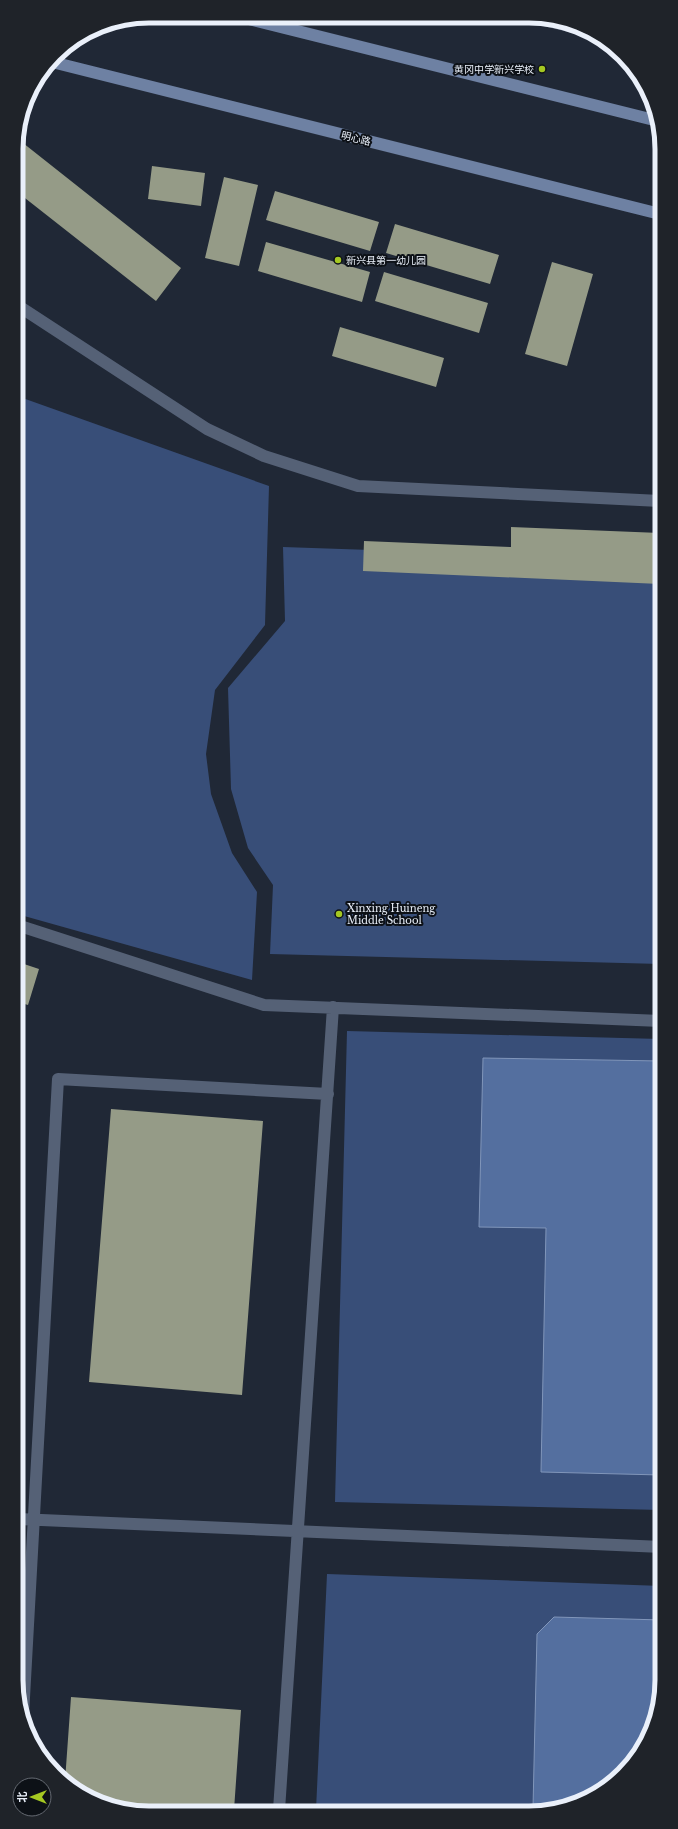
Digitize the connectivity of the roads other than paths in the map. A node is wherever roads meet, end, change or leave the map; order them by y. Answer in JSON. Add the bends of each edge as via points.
{"nodes":[{"id":1,"x":264,"y":23,"type":"edge"},
{"id":2,"x":57,"y":63,"type":"edge"},
{"id":3,"x":651,"y":119,"type":"edge"},
{"id":4,"x":655,"y":213,"type":"edge"},
{"id":5,"x":23,"y":310,"type":"edge"},
{"id":6,"x":655,"y":501,"type":"edge"},
{"id":7,"x":23,"y":927,"type":"edge"},
{"id":8,"x":333,"y":1007,"type":"junction"},
{"id":9,"x":655,"y":1021,"type":"edge"},
{"id":10,"x":328,"y":1094,"type":"junction"},
{"id":11,"x":23,"y":1519,"type":"edge"},
{"id":12,"x":34,"y":1519,"type":"junction"},
{"id":13,"x":298,"y":1531,"type":"junction"},
{"id":14,"x":655,"y":1547,"type":"edge"},
{"id":15,"x":24,"y":1690,"type":"edge"},
{"id":16,"x":279,"y":1806,"type":"edge"}],
"edges":[{"from":1,"to":3,"type":"street"},
{"from":2,"to":4,"type":"street","name":"明心路"},
{"from":5,"to":6,"type":"lane","via":[[207,430],[264,456],[358,486]]},
{"from":7,"to":8,"type":"lane","via":[[264,1004]]},
{"from":8,"to":9,"type":"lane"},
{"from":8,"to":10,"type":"lane"},
{"from":10,"to":12,"type":"lane","via":[[58,1079]]},
{"from":10,"to":13,"type":"lane"},
{"from":11,"to":12,"type":"lane"},
{"from":12,"to":13,"type":"lane"},
{"from":12,"to":15,"type":"lane"},
{"from":13,"to":14,"type":"lane"},
{"from":13,"to":16,"type":"lane"}]}
